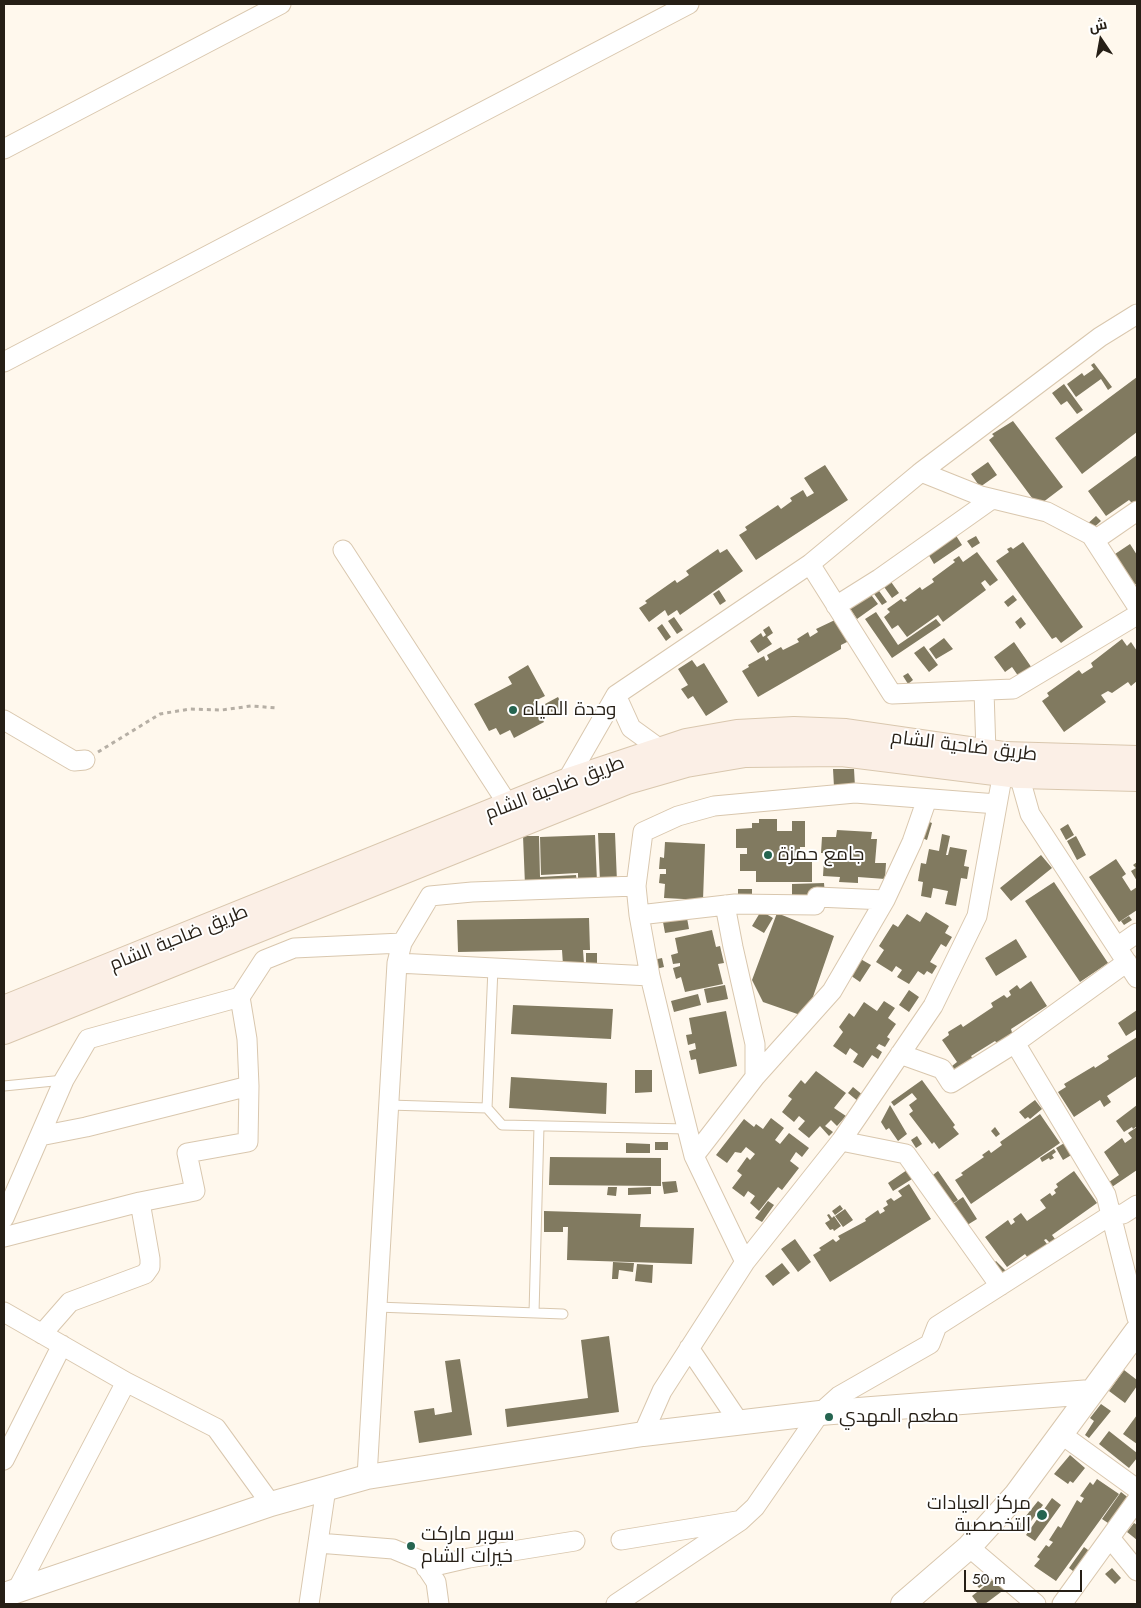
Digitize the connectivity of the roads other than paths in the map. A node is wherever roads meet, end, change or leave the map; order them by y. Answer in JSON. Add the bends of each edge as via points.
{"nodes":[{"id":1,"x":281,"y":4,"type":"edge"},
{"id":2,"x":689,"y":4,"type":"edge"},
{"id":3,"x":4,"y":148,"type":"edge"},
{"id":4,"x":1137,"y":314,"type":"edge"},
{"id":5,"x":4,"y":362,"type":"edge"},
{"id":6,"x":922,"y":472,"type":"junction"},
{"id":7,"x":992,"y":499,"type":"junction"},
{"id":8,"x":1137,"y":511,"type":"edge"},
{"id":9,"x":1095,"y":540,"type":"junction"},
{"id":10,"x":343,"y":550,"type":"dead end"},
{"id":11,"x":810,"y":564,"type":"junction"},
{"id":12,"x":836,"y":606,"type":"junction"},
{"id":13,"x":1137,"y":607,"type":"edge"},
{"id":14,"x":984,"y":691,"type":"junction"},
{"id":15,"x":616,"y":695,"type":"junction"},
{"id":16,"x":4,"y":720,"type":"edge"},
{"id":17,"x":660,"y":749,"type":"junction"},
{"id":18,"x":986,"y":752,"type":"junction"},
{"id":19,"x":1137,"y":759,"type":"edge"},
{"id":20,"x":85,"y":760,"type":"road end"},
{"id":21,"x":1011,"y":774,"type":"junction"},
{"id":22,"x":1137,"y":778,"type":"edge"},
{"id":23,"x":566,"y":782,"type":"junction"},
{"id":24,"x":927,"y":799,"type":"junction"},
{"id":25,"x":997,"y":804,"type":"junction"},
{"id":26,"x":509,"y":806,"type":"junction"},
{"id":27,"x":636,"y":886,"type":"junction"},
{"id":28,"x":885,"y":900,"type":"junction"},
{"id":29,"x":725,"y":905,"type":"junction"},
{"id":30,"x":639,"y":915,"type":"junction"},
{"id":31,"x":1137,"y":933,"type":"edge"},
{"id":32,"x":402,"y":944,"type":"junction"},
{"id":33,"x":1122,"y":955,"type":"junction"},
{"id":34,"x":397,"y":963,"type":"junction"},
{"id":35,"x":493,"y":968,"type":"junction"},
{"id":36,"x":650,"y":976,"type":"junction"},
{"id":37,"x":1137,"y":978,"type":"edge"},
{"id":38,"x":240,"y":998,"type":"junction"},
{"id":39,"x":4,"y":1010,"type":"edge"},
{"id":40,"x":4,"y":1031,"type":"edge"},
{"id":41,"x":1015,"y":1043,"type":"junction"},
{"id":42,"x":900,"y":1054,"type":"junction"},
{"id":43,"x":755,"y":1076,"type":"junction"},
{"id":44,"x":64,"y":1080,"type":"junction"},
{"id":45,"x":4,"y":1086,"type":"edge"},
{"id":46,"x":249,"y":1086,"type":"junction"},
{"id":47,"x":389,"y":1105,"type":"junction"},
{"id":48,"x":487,"y":1108,"type":"junction"},
{"id":49,"x":539,"y":1126,"type":"junction"},
{"id":50,"x":687,"y":1129,"type":"junction"},
{"id":51,"x":40,"y":1136,"type":"junction"},
{"id":52,"x":841,"y":1141,"type":"junction"},
{"id":53,"x":694,"y":1156,"type":"junction"},
{"id":54,"x":140,"y":1202,"type":"junction"},
{"id":55,"x":1137,"y":1205,"type":"edge"},
{"id":56,"x":1111,"y":1215,"type":"junction"},
{"id":57,"x":4,"y":1218,"type":"edge"},
{"id":58,"x":4,"y":1237,"type":"edge"},
{"id":59,"x":745,"y":1262,"type":"junction"},
{"id":60,"x":1000,"y":1286,"type":"junction"},
{"id":61,"x":377,"y":1307,"type":"junction"},
{"id":62,"x":534,"y":1313,"type":"junction"},
{"id":63,"x":563,"y":1314,"type":"dead end"},
{"id":64,"x":6,"y":1318,"type":"edge"},
{"id":65,"x":1137,"y":1318,"type":"edge"},
{"id":66,"x":1137,"y":1331,"type":"edge"},
{"id":67,"x":42,"y":1334,"type":"junction"},
{"id":68,"x":62,"y":1345,"type":"junction"},
{"id":69,"x":689,"y":1348,"type":"junction"},
{"id":70,"x":126,"y":1382,"type":"junction"},
{"id":71,"x":1091,"y":1392,"type":"junction"},
{"id":72,"x":820,"y":1413,"type":"junction"},
{"id":73,"x":739,"y":1422,"type":"junction"},
{"id":74,"x":643,"y":1434,"type":"junction"},
{"id":75,"x":1061,"y":1434,"type":"junction"},
{"id":76,"x":4,"y":1460,"type":"edge"},
{"id":77,"x":367,"y":1477,"type":"junction"},
{"id":78,"x":326,"y":1488,"type":"junction"},
{"id":79,"x":1137,"y":1489,"type":"edge"},
{"id":80,"x":1137,"y":1500,"type":"edge"},
{"id":81,"x":271,"y":1504,"type":"junction"},
{"id":82,"x":740,"y":1521,"type":"junction"},
{"id":83,"x":1110,"y":1538,"type":"junction"},
{"id":84,"x":575,"y":1540,"type":"dead end"},
{"id":85,"x":621,"y":1540,"type":"dead end"},
{"id":86,"x":318,"y":1543,"type":"junction"},
{"id":87,"x":969,"y":1547,"type":"junction"},
{"id":88,"x":426,"y":1568,"type":"junction"},
{"id":89,"x":1137,"y":1571,"type":"edge"},
{"id":90,"x":10,"y":1592,"type":"edge"},
{"id":91,"x":309,"y":1604,"type":"edge"},
{"id":92,"x":439,"y":1604,"type":"edge"},
{"id":93,"x":616,"y":1604,"type":"edge"},
{"id":94,"x":903,"y":1604,"type":"edge"},
{"id":95,"x":1036,"y":1604,"type":"edge"},
{"id":96,"x":1062,"y":1604,"type":"edge"}],
"edges":[{"from":1,"to":3,"type":"street"},
{"from":2,"to":5,"type":"street"},
{"from":4,"to":6,"type":"street","via":[[1100,337]]},
{"from":6,"to":7,"type":"street"},
{"from":6,"to":11,"type":"street"},
{"from":7,"to":9,"type":"street","via":[[1046,512]]},
{"from":7,"to":12,"type":"street"},
{"from":8,"to":9,"type":"street"},
{"from":9,"to":13,"type":"street"},
{"from":10,"to":26,"type":"street"},
{"from":11,"to":12,"type":"street"},
{"from":11,"to":15,"type":"street"},
{"from":12,"to":14,"type":"street","via":[[892,694]]},
{"from":13,"to":14,"type":"street","via":[[1013,689]]},
{"from":14,"to":18,"type":"street"},
{"from":15,"to":17,"type":"street","via":[[631,728]]},
{"from":15,"to":23,"type":"street"},
{"from":16,"to":20,"type":"street","via":[[74,761]]},
{"from":17,"to":18,"type":"main road","name":"طريق ضاحية الشام","via":[[737,733],[794,730],[846,732]]},
{"from":17,"to":23,"type":"main road","name":"طريق ضاحية الشام"},
{"from":18,"to":19,"type":"main road","name":"طريق ضاحية الشام","via":[[1035,757]]},
{"from":21,"to":22,"type":"main road","name":"طريق ضاحية الشام"},
{"from":21,"to":25,"type":"street"},
{"from":21,"to":33,"type":"street","via":[[1030,814]]},
{"from":21,"to":40,"type":"main road","name":"طريق ضاحية الشام","via":[[842,753],[745,754],[686,764],[627,780]]},
{"from":23,"to":26,"type":"main road","name":"طريق ضاحية الشام"},
{"from":24,"to":25,"type":"street"},
{"from":24,"to":27,"type":"street","via":[[855,793],[714,806],[678,816],[643,832]]},
{"from":24,"to":28,"type":"street","via":[[912,842]]},
{"from":25,"to":42,"type":"street","via":[[977,916],[933,1006]]},
{"from":26,"to":39,"type":"main road","name":"طريق ضاحية الشام"},
{"from":27,"to":30,"type":"street"},
{"from":27,"to":32,"type":"street","via":[[430,896]]},
{"from":28,"to":29,"type":"street","via":[[817,897],[815,905]]},
{"from":28,"to":43,"type":"street","via":[[832,991]]},
{"from":29,"to":30,"type":"street"},
{"from":29,"to":43,"type":"street","via":[[755,1044]]},
{"from":30,"to":36,"type":"street"},
{"from":31,"to":33,"type":"street"},
{"from":32,"to":34,"type":"street"},
{"from":32,"to":38,"type":"street","via":[[294,948],[264,960]]},
{"from":33,"to":37,"type":"street"},
{"from":33,"to":41,"type":"street"},
{"from":34,"to":35,"type":"street"},
{"from":34,"to":47,"type":"street"},
{"from":35,"to":36,"type":"street"},
{"from":35,"to":48,"type":"lane"},
{"from":36,"to":50,"type":"street"},
{"from":38,"to":44,"type":"street","via":[[88,1039]]},
{"from":38,"to":46,"type":"street","via":[[247,1039]]},
{"from":41,"to":42,"type":"street","via":[[951,1084],[942,1069]]},
{"from":41,"to":56,"type":"street","via":[[1106,1195]]},
{"from":42,"to":52,"type":"street"},
{"from":43,"to":53,"type":"street"},
{"from":44,"to":45,"type":"lane"},
{"from":44,"to":51,"type":"street"},
{"from":46,"to":51,"type":"street"},
{"from":46,"to":54,"type":"street","via":[[248,1142],[187,1153],[195,1191]]},
{"from":47,"to":48,"type":"lane"},
{"from":47,"to":61,"type":"street"},
{"from":48,"to":49,"type":"lane","via":[[502,1124]]},
{"from":49,"to":50,"type":"lane"},
{"from":49,"to":62,"type":"lane"},
{"from":50,"to":53,"type":"street"},
{"from":51,"to":57,"type":"street"},
{"from":52,"to":59,"type":"street"},
{"from":52,"to":60,"type":"street","via":[[906,1154]]},
{"from":53,"to":59,"type":"street"},
{"from":54,"to":58,"type":"street"},
{"from":54,"to":67,"type":"street","via":[[150,1259],[150,1267],[145,1274],[70,1302]]},
{"from":55,"to":56,"type":"street","via":[[1123,1214]]},
{"from":56,"to":60,"type":"street"},
{"from":56,"to":65,"type":"street"},
{"from":59,"to":69,"type":"street"},
{"from":60,"to":72,"type":"street","via":[[937,1326],[930,1344],[840,1396]]},
{"from":61,"to":62,"type":"lane"},
{"from":61,"to":77,"type":"street"},
{"from":62,"to":63,"type":"lane"},
{"from":64,"to":67,"type":"street"},
{"from":66,"to":71,"type":"street"},
{"from":67,"to":68,"type":"street"},
{"from":68,"to":70,"type":"street"},
{"from":68,"to":76,"type":"street"},
{"from":69,"to":73,"type":"street"},
{"from":69,"to":74,"type":"street","via":[[662,1391]]},
{"from":70,"to":81,"type":"street","via":[[216,1428]]},
{"from":70,"to":90,"type":"street"},
{"from":71,"to":72,"type":"street"},
{"from":71,"to":75,"type":"street"},
{"from":72,"to":73,"type":"street"},
{"from":72,"to":82,"type":"street","via":[[755,1507]]},
{"from":73,"to":74,"type":"street"},
{"from":74,"to":77,"type":"street"},
{"from":75,"to":79,"type":"street"},
{"from":75,"to":87,"type":"street","via":[[1016,1495]]},
{"from":77,"to":78,"type":"street"},
{"from":78,"to":81,"type":"street"},
{"from":78,"to":86,"type":"street"},
{"from":80,"to":83,"type":"street"},
{"from":81,"to":90,"type":"street"},
{"from":82,"to":85,"type":"street"},
{"from":82,"to":93,"type":"street"},
{"from":83,"to":89,"type":"street"},
{"from":83,"to":96,"type":"street"},
{"from":84,"to":88,"type":"street"},
{"from":86,"to":88,"type":"street","via":[[393,1550],[422,1561]]},
{"from":86,"to":91,"type":"street"},
{"from":87,"to":94,"type":"street"},
{"from":87,"to":95,"type":"street"},
{"from":88,"to":92,"type":"street","via":[[436,1582]]}]}
